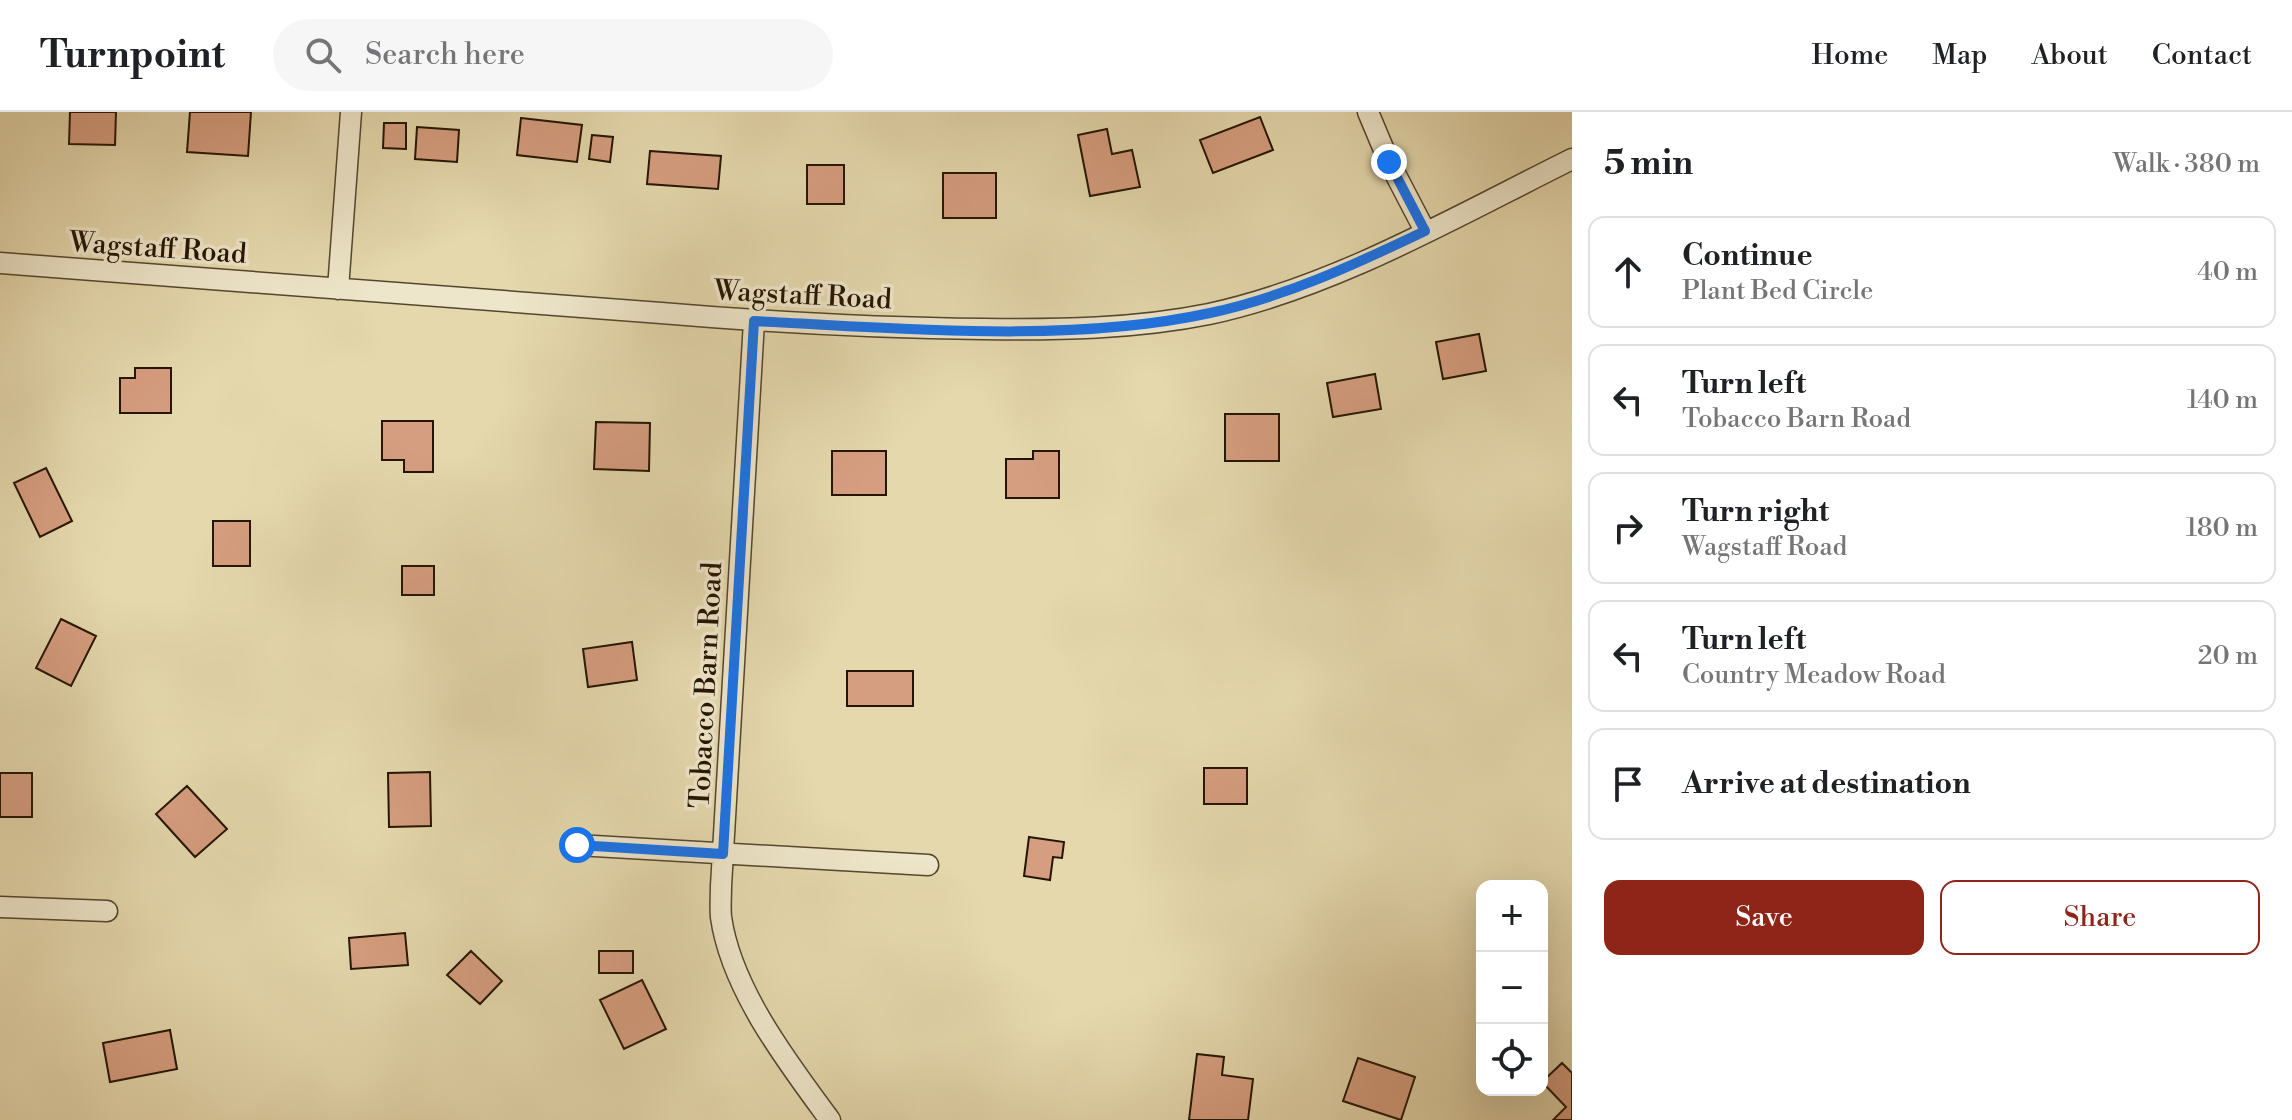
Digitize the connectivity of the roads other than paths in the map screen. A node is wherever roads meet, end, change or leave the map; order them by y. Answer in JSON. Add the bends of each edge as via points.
{"nodes":[{"id":1,"x":351,"y":112,"type":"edge"},
{"id":2,"x":1368,"y":112,"type":"edge"},
{"id":3,"x":1572,"y":159,"type":"edge"},
{"id":4,"x":1425,"y":231,"type":"junction"},
{"id":5,"x":0,"y":263,"type":"edge"},
{"id":6,"x":338,"y":289,"type":"junction"},
{"id":7,"x":754,"y":321,"type":"junction"},
{"id":8,"x":577,"y":845,"type":"dead end"},
{"id":9,"x":723,"y":854,"type":"junction"},
{"id":10,"x":928,"y":865,"type":"dead end"},
{"id":11,"x":0,"y":907,"type":"edge"},
{"id":12,"x":107,"y":911,"type":"dead end"},
{"id":13,"x":830,"y":1120,"type":"edge"}],
"edges":[{"from":1,"to":6,"type":"street"},
{"from":2,"to":4,"type":"street"},
{"from":3,"to":4,"type":"street","name":"Wagstaff Road"},
{"from":4,"to":7,"type":"street","name":"Wagstaff Road","via":[[1265,299],[1145,324],[985,329]]},
{"from":5,"to":6,"type":"street","name":"Wagstaff Road"},
{"from":6,"to":7,"type":"street","name":"Wagstaff Road"},
{"from":7,"to":9,"type":"street","name":"Tobacco Barn Road"},
{"from":8,"to":9,"type":"street"},
{"from":9,"to":10,"type":"street"},
{"from":9,"to":13,"type":"street","name":"Tobacco Barn Road","via":[[721,917],[741,980],[790,1065]]},
{"from":11,"to":12,"type":"street"}]}
